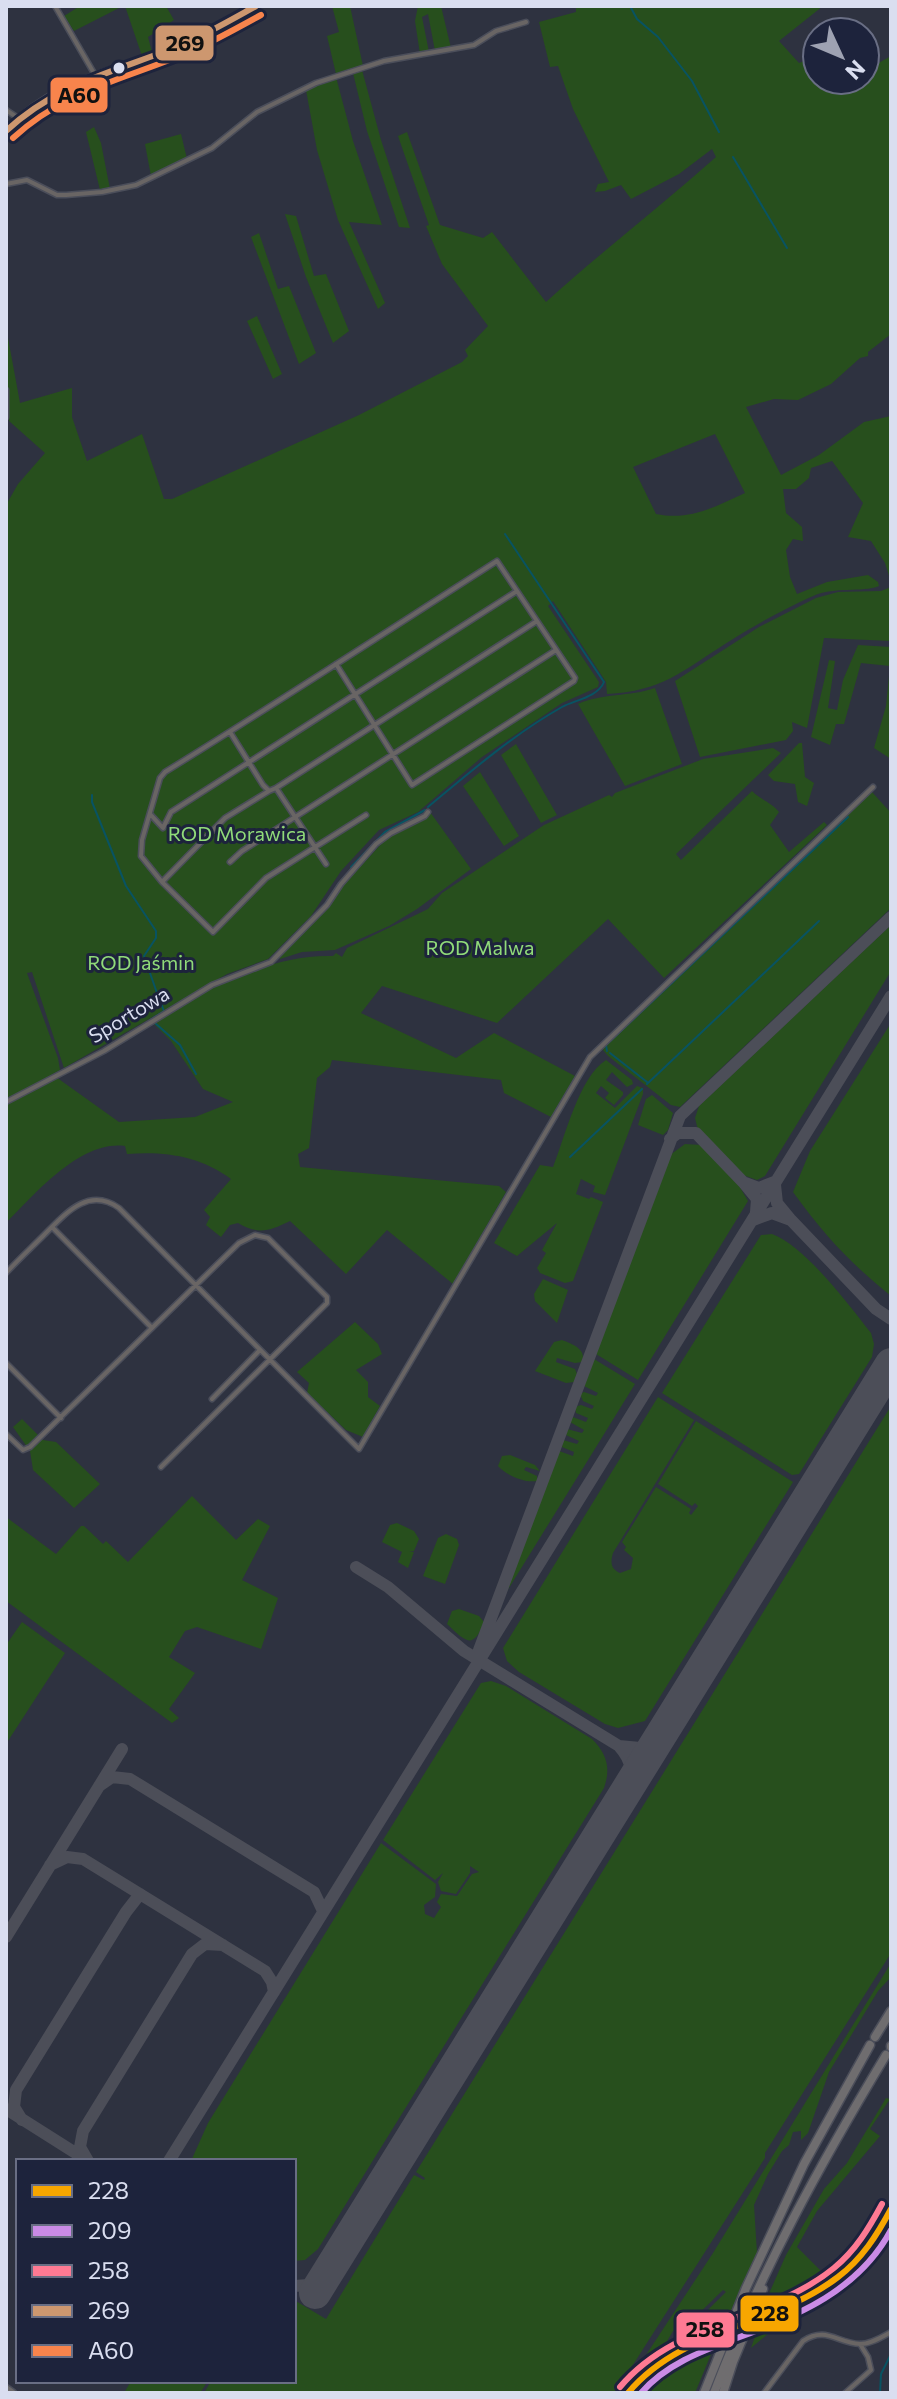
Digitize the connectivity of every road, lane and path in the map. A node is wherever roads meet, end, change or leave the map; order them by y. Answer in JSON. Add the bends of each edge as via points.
{"nodes":[{"id":1,"x":55,"y":6,"type":"edge"},
{"id":2,"x":256,"y":6,"type":"edge"},
{"id":3,"x":526,"y":22,"type":"dead end"},
{"id":4,"x":95,"y":75,"type":"junction"},
{"id":5,"x":6,"y":110,"type":"edge"},
{"id":6,"x":18,"y":118,"type":"junction"},
{"id":7,"x":6,"y":131,"type":"edge"},
{"id":8,"x":6,"y":184,"type":"edge"},
{"id":9,"x":6,"y":390,"type":"edge"},
{"id":10,"x":6,"y":417,"type":"edge"},
{"id":11,"x":517,"y":591,"type":"junction"},
{"id":12,"x":537,"y":621,"type":"junction"},
{"id":13,"x":556,"y":650,"type":"junction"},
{"id":14,"x":336,"y":664,"type":"junction"},
{"id":15,"x":354,"y":694,"type":"junction"},
{"id":16,"x":374,"y":725,"type":"junction"},
{"id":17,"x":230,"y":732,"type":"junction"},
{"id":18,"x":394,"y":755,"type":"junction"},
{"id":19,"x":248,"y":762,"type":"junction"},
{"id":20,"x":873,"y":787,"type":"dead end"},
{"id":21,"x":276,"y":788,"type":"junction"},
{"id":22,"x":269,"y":791,"type":"junction"},
{"id":23,"x":428,"y":812,"type":"dead end"},
{"id":24,"x":150,"y":814,"type":"junction"},
{"id":25,"x":366,"y":815,"type":"dead end"},
{"id":26,"x":295,"y":818,"type":"junction"},
{"id":27,"x":314,"y":848,"type":"junction"},
{"id":28,"x":230,"y":862,"type":"dead end"},
{"id":29,"x":326,"y":864,"type":"dead end"},
{"id":30,"x":162,"y":882,"type":"junction"},
{"id":31,"x":6,"y":1102,"type":"edge"},
{"id":32,"x":52,"y":1227,"type":"junction"},
{"id":33,"x":6,"y":1273,"type":"edge"},
{"id":34,"x":196,"y":1285,"type":"junction"},
{"id":35,"x":152,"y":1328,"type":"junction"},
{"id":36,"x":260,"y":1350,"type":"junction"},
{"id":37,"x":270,"y":1360,"type":"junction"},
{"id":38,"x":6,"y":1363,"type":"edge"},
{"id":39,"x":212,"y":1399,"type":"dead end"},
{"id":40,"x":61,"y":1418,"type":"junction"},
{"id":41,"x":6,"y":1434,"type":"edge"},
{"id":42,"x":161,"y":1467,"type":"dead end"},
{"id":43,"x":891,"y":2011,"type":"edge"},
{"id":44,"x":889,"y":2049,"type":"edge"},
{"id":45,"x":891,"y":2209,"type":"edge"},
{"id":46,"x":778,"y":2251,"type":"junction"},
{"id":47,"x":891,"y":2332,"type":"edge"},
{"id":48,"x":860,"y":2344,"type":"junction"},
{"id":49,"x":6,"y":2388,"type":"edge"},
{"id":50,"x":13,"y":2393,"type":"edge"},
{"id":51,"x":628,"y":2393,"type":"edge"},
{"id":52,"x":704,"y":2393,"type":"edge"},
{"id":53,"x":714,"y":2393,"type":"edge"},
{"id":54,"x":723,"y":2393,"type":"edge"},
{"id":55,"x":764,"y":2393,"type":"edge"},
{"id":56,"x":845,"y":2393,"type":"edge"}],
"edges":[{"from":1,"to":4,"type":"street"},
{"from":2,"to":4,"type":"street","via":[[175,47]]},
{"from":3,"to":8,"type":"street","via":[[474,45],[384,61],[316,83],[257,112],[212,148],[136,185],[57,195],[27,180]]},
{"from":4,"to":6,"type":"street","via":[[53,93]]},
{"from":5,"to":6,"type":"street"},
{"from":6,"to":7,"type":"street"},
{"from":9,"to":10,"type":"street"},
{"from":11,"to":12,"type":"street"},
{"from":11,"to":14,"type":"street","via":[[497,561]]},
{"from":11,"to":15,"type":"street"},
{"from":12,"to":13,"type":"street"},
{"from":12,"to":16,"type":"street"},
{"from":13,"to":18,"type":"street"},
{"from":13,"to":18,"type":"street","via":[[574,681],[412,785]]},
{"from":14,"to":15,"type":"street"},
{"from":14,"to":17,"type":"street"},
{"from":15,"to":16,"type":"street"},
{"from":15,"to":19,"type":"street"},
{"from":16,"to":18,"type":"street"},
{"from":16,"to":21,"type":"street"},
{"from":17,"to":19,"type":"street"},
{"from":17,"to":24,"type":"street","via":[[165,772]]},
{"from":18,"to":26,"type":"street"},
{"from":19,"to":22,"type":"street"},
{"from":19,"to":24,"type":"street","via":[[171,812],[163,828]]},
{"from":20,"to":37,"type":"street","via":[[590,1057],[359,1449]]},
{"from":21,"to":22,"type":"street"},
{"from":21,"to":26,"type":"street"},
{"from":22,"to":30,"type":"street","via":[[225,818]]},
{"from":23,"to":31,"type":"street","name":"Sportowa","via":[[376,844],[271,962],[212,985],[104,1051]]},
{"from":24,"to":30,"type":"street","via":[[141,856]]},
{"from":25,"to":27,"type":"street"},
{"from":26,"to":27,"type":"street"},
{"from":26,"to":28,"type":"street"},
{"from":27,"to":29,"type":"street"},
{"from":27,"to":30,"type":"street","via":[[266,878],[213,932]]},
{"from":32,"to":33,"type":"street"},
{"from":32,"to":34,"type":"street","via":[[85,1201],[109,1202]]},
{"from":32,"to":35,"type":"street"},
{"from":34,"to":35,"type":"street"},
{"from":34,"to":36,"type":"street"},
{"from":34,"to":37,"type":"street","via":[[246,1237],[255,1235],[268,1238],[327,1297],[327,1303]]},
{"from":35,"to":40,"type":"street"},
{"from":36,"to":37,"type":"street"},
{"from":36,"to":39,"type":"street"},
{"from":37,"to":42,"type":"street"},
{"from":38,"to":40,"type":"street"},
{"from":40,"to":41,"type":"street","via":[[23,1450]]},
{"from":43,"to":52,"type":"highway","via":[[793,2187]]},
{"from":44,"to":46,"type":"highway"},
{"from":45,"to":51,"type":"street","bridge":true,"via":[[869,2247],[840,2277],[809,2298],[660,2361]]},
{"from":46,"to":53,"type":"highway"},
{"from":46,"to":54,"type":"highway"},
{"from":47,"to":48,"type":"street"},
{"from":48,"to":55,"type":"street","via":[[811,2336]]},
{"from":48,"to":56,"type":"street","via":[[871,2370]]},
{"from":49,"to":50,"type":"street"}]}
